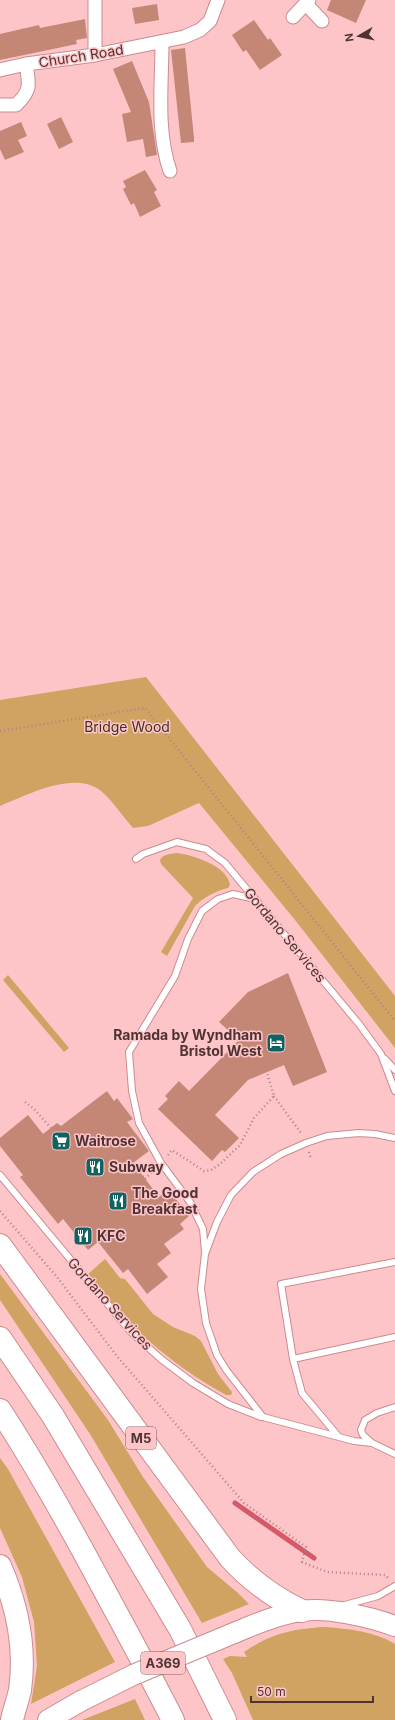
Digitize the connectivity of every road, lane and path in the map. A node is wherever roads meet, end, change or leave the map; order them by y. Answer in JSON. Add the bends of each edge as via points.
{"nodes":[{"id":1,"x":95,"y":0,"type":"edge"},
{"id":2,"x":218,"y":0,"type":"edge"},
{"id":3,"x":307,"y":2,"type":"edge"},
{"id":4,"x":293,"y":17,"type":"dead end"},
{"id":5,"x":322,"y":21,"type":"dead end"},
{"id":6,"x":162,"y":42,"type":"junction"},
{"id":7,"x":96,"y":55,"type":"junction"},
{"id":8,"x":26,"y":64,"type":"junction"},
{"id":9,"x":0,"y":70,"type":"edge"},
{"id":10,"x":0,"y":105,"type":"edge"},
{"id":11,"x":170,"y":171,"type":"dead end"},
{"id":12,"x":0,"y":731,"type":"edge"},
{"id":13,"x":136,"y":859,"type":"dead end"},
{"id":14,"x":255,"y":899,"type":"junction"},
{"id":15,"x":395,"y":1021,"type":"edge"},
{"id":16,"x":382,"y":1054,"type":"junction"},
{"id":17,"x":395,"y":1070,"type":"edge"},
{"id":18,"x":267,"y":1073,"type":"dead end"},
{"id":19,"x":395,"y":1091,"type":"edge"},
{"id":20,"x":274,"y":1096,"type":"junction"},
{"id":21,"x":25,"y":1102,"type":"dead end"},
{"id":22,"x":51,"y":1128,"type":"dead end"},
{"id":23,"x":395,"y":1138,"type":"edge"},
{"id":24,"x":306,"y":1143,"type":"junction"},
{"id":25,"x":128,"y":1157,"type":"dead end"},
{"id":26,"x":311,"y":1158,"type":"dead end"},
{"id":27,"x":161,"y":1163,"type":"junction"},
{"id":28,"x":0,"y":1175,"type":"edge"},
{"id":29,"x":0,"y":1211,"type":"edge"},
{"id":30,"x":0,"y":1245,"type":"edge"},
{"id":31,"x":205,"y":1254,"type":"junction"},
{"id":32,"x":395,"y":1262,"type":"edge"},
{"id":33,"x":395,"y":1337,"type":"edge"},
{"id":34,"x":0,"y":1338,"type":"edge"},
{"id":35,"x":293,"y":1359,"type":"junction"},
{"id":36,"x":395,"y":1407,"type":"edge"},
{"id":37,"x":0,"y":1410,"type":"edge"},
{"id":38,"x":263,"y":1417,"type":"junction"},
{"id":39,"x":338,"y":1436,"type":"junction"},
{"id":40,"x":372,"y":1443,"type":"junction"},
{"id":41,"x":395,"y":1454,"type":"edge"},
{"id":42,"x":0,"y":1566,"type":"edge"},
{"id":43,"x":390,"y":1580,"type":"dead end"},
{"id":44,"x":395,"y":1586,"type":"edge"},
{"id":45,"x":312,"y":1611,"type":"junction"},
{"id":46,"x":395,"y":1626,"type":"edge"},
{"id":47,"x":12,"y":1720,"type":"edge"},
{"id":48,"x":48,"y":1720,"type":"edge"},
{"id":49,"x":173,"y":1720,"type":"edge"},
{"id":50,"x":225,"y":1720,"type":"edge"}],
"edges":[{"from":1,"to":7,"type":"street"},
{"from":2,"to":6,"type":"street","name":"Church Road","via":[[210,21],[200,30]]},
{"from":3,"to":4,"type":"street"},
{"from":3,"to":5,"type":"street"},
{"from":6,"to":7,"type":"street","name":"Church Road"},
{"from":6,"to":11,"type":"street","via":[[161,133]]},
{"from":7,"to":8,"type":"street","name":"Church Road"},
{"from":8,"to":9,"type":"street","name":"Church Road"},
{"from":8,"to":10,"type":"street","via":[[26,95],[16,105]]},
{"from":12,"to":15,"type":"path","via":[[145,708]]},
{"from":13,"to":14,"type":"lane","name":"Gordano Services","via":[[177,842],[206,849],[224,863]]},
{"from":14,"to":16,"type":"lane","name":"Gordano Services"},
{"from":14,"to":27,"type":"lane","via":[[233,894],[218,899],[202,911],[174,976],[129,1052],[132,1091],[139,1123]]},
{"from":16,"to":17,"type":"lane"},
{"from":16,"to":19,"type":"lane","name":"Gordano Services"},
{"from":18,"to":20,"type":"path"},
{"from":20,"to":24,"type":"path","via":[[299,1129]]},
{"from":20,"to":27,"type":"path","via":[[254,1118],[240,1145],[211,1170],[204,1171],[172,1150]]},
{"from":21,"to":22,"type":"path"},
{"from":23,"to":24,"type":"lane","via":[[375,1134],[343,1134]]},
{"from":24,"to":26,"type":"path"},
{"from":24,"to":31,"type":"lane","via":[[281,1154],[253,1172],[231,1195]]},
{"from":25,"to":27,"type":"path","via":[[145,1179]]},
{"from":27,"to":31,"type":"lane","via":[[190,1202],[203,1229]]},
{"from":28,"to":38,"type":"lane","name":"Gordano Services","via":[[131,1332],[193,1383],[228,1404]]},
{"from":29,"to":43,"type":"path","via":[[57,1277],[120,1360],[244,1503],[306,1547],[302,1562],[327,1572],[385,1575]]},
{"from":30,"to":45,"type":"highway","number":"M5","via":[[230,1558],[258,1585],[280,1600]]},
{"from":31,"to":38,"type":"lane","via":[[201,1288],[206,1323],[217,1355]]},
{"from":32,"to":35,"type":"lane","via":[[281,1284]]},
{"from":33,"to":35,"type":"lane"},
{"from":34,"to":50,"type":"highway","via":[[53,1416],[180,1629]]},
{"from":35,"to":39,"type":"lane","via":[[302,1393]]},
{"from":36,"to":40,"type":"lane","via":[[376,1413],[365,1420],[361,1430]]},
{"from":37,"to":49,"type":"highway","via":[[74,1535]]},
{"from":38,"to":39,"type":"lane","name":"Gordano Services"},
{"from":39,"to":40,"type":"lane","name":"Gordano Services"},
{"from":40,"to":41,"type":"lane","name":"Gordano Services"},
{"from":42,"to":47,"type":"highway","via":[[9,1586],[20,1632],[22,1671]]},
{"from":44,"to":45,"type":"lane","via":[[378,1596]]},
{"from":45,"to":46,"type":"main road","number":"A369","via":[[355,1615]]},
{"from":45,"to":48,"type":"main road","number":"A369","bridge":true,"via":[[246,1628],[133,1675]]}]}
